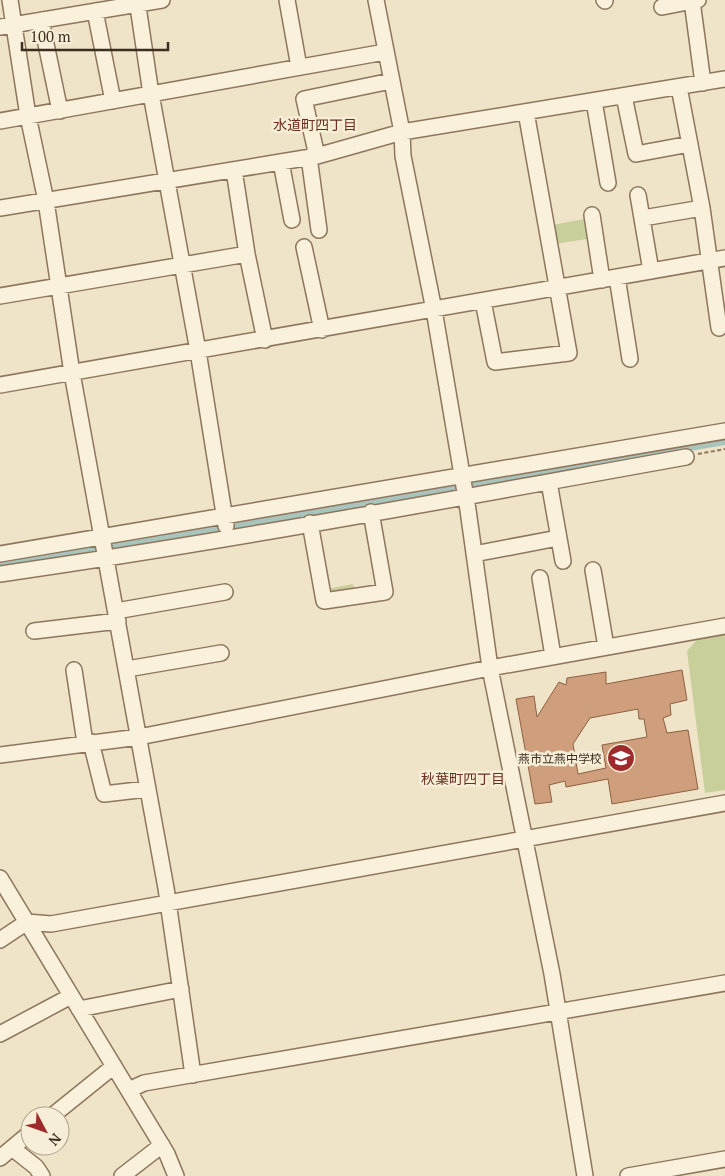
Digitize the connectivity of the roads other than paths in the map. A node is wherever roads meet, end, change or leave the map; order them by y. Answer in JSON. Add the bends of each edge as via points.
{"nodes":[{"id":1,"x":10,"y":0,"type":"edge"},
{"id":2,"x":162,"y":0,"type":"edge"},
{"id":3,"x":287,"y":0,"type":"edge"},
{"id":4,"x":376,"y":0,"type":"edge"},
{"id":5,"x":695,"y":1,"type":"edge"},
{"id":6,"x":137,"y":2,"type":"edge"},
{"id":7,"x":662,"y":7,"type":"dead end"},
{"id":8,"x":95,"y":11,"type":"junction"},
{"id":9,"x":41,"y":20,"type":"junction"},
{"id":10,"x":7,"y":26,"type":"edge"},
{"id":11,"x":385,"y":52,"type":"junction"},
{"id":12,"x":299,"y":67,"type":"junction"},
{"id":13,"x":725,"y":79,"type":"edge"},
{"id":14,"x":390,"y":81,"type":"junction"},
{"id":15,"x":703,"y":83,"type":"junction"},
{"id":16,"x":679,"y":87,"type":"junction"},
{"id":17,"x":151,"y":94,"type":"junction"},
{"id":18,"x":624,"y":96,"type":"junction"},
{"id":19,"x":113,"y":101,"type":"junction"},
{"id":20,"x":594,"y":101,"type":"junction"},
{"id":21,"x":60,"y":110,"type":"junction"},
{"id":22,"x":526,"y":112,"type":"junction"},
{"id":23,"x":28,"y":116,"type":"junction"},
{"id":24,"x":0,"y":121,"type":"edge"},
{"id":25,"x":402,"y":132,"type":"junction"},
{"id":26,"x":690,"y":144,"type":"junction"},
{"id":27,"x":313,"y":157,"type":"junction"},
{"id":28,"x":281,"y":162,"type":"junction"},
{"id":29,"x":234,"y":170,"type":"junction"},
{"id":30,"x":166,"y":182,"type":"junction"},
{"id":31,"x":608,"y":183,"type":"dead end"},
{"id":32,"x":638,"y":194,"type":"dead end"},
{"id":33,"x":46,"y":202,"type":"junction"},
{"id":34,"x":0,"y":208,"type":"edge"},
{"id":35,"x":702,"y":208,"type":"junction"},
{"id":36,"x":592,"y":215,"type":"dead end"},
{"id":37,"x":643,"y":218,"type":"junction"},
{"id":38,"x":292,"y":220,"type":"dead end"},
{"id":39,"x":318,"y":230,"type":"dead end"},
{"id":40,"x":304,"y":247,"type":"dead end"},
{"id":41,"x":247,"y":254,"type":"junction"},
{"id":42,"x":725,"y":258,"type":"edge"},
{"id":43,"x":708,"y":260,"type":"junction"},
{"id":44,"x":182,"y":266,"type":"junction"},
{"id":45,"x":651,"y":271,"type":"junction"},
{"id":46,"x":610,"y":278,"type":"junction"},
{"id":47,"x":59,"y":286,"type":"junction"},
{"id":48,"x":558,"y":288,"type":"junction"},
{"id":49,"x":0,"y":296,"type":"edge"},
{"id":50,"x":483,"y":301,"type":"junction"},
{"id":51,"x":434,"y":310,"type":"junction"},
{"id":52,"x":719,"y":328,"type":"dead end"},
{"id":53,"x":322,"y":330,"type":"junction"},
{"id":54,"x":265,"y":340,"type":"junction"},
{"id":55,"x":198,"y":351,"type":"junction"},
{"id":56,"x":630,"y":359,"type":"dead end"},
{"id":57,"x":72,"y":373,"type":"junction"},
{"id":58,"x":0,"y":385,"type":"edge"},
{"id":59,"x":725,"y":431,"type":"edge"},
{"id":60,"x":677,"y":451,"type":"junction"},
{"id":61,"x":550,"y":482,"type":"junction"},
{"id":62,"x":463,"y":487,"type":"junction"},
{"id":63,"x":371,"y":512,"type":"junction"},
{"id":64,"x":310,"y":523,"type":"junction"},
{"id":65,"x":226,"y":527,"type":"junction"},
{"id":66,"x":558,"y":538,"type":"junction"},
{"id":67,"x":105,"y":548,"type":"junction"},
{"id":68,"x":0,"y":554,"type":"edge"},
{"id":69,"x":474,"y":554,"type":"junction"},
{"id":70,"x":562,"y":561,"type":"dead end"},
{"id":71,"x":593,"y":570,"type":"dead end"},
{"id":72,"x":0,"y":574,"type":"edge"},
{"id":73,"x":540,"y":578,"type":"dead end"},
{"id":74,"x":225,"y":592,"type":"dead end"},
{"id":75,"x":117,"y":616,"type":"junction"},
{"id":76,"x":725,"y":626,"type":"edge"},
{"id":77,"x":34,"y":631,"type":"dead end"},
{"id":78,"x":606,"y":647,"type":"junction"},
{"id":79,"x":221,"y":653,"type":"dead end"},
{"id":80,"x":553,"y":656,"type":"junction"},
{"id":81,"x":127,"y":668,"type":"junction"},
{"id":82,"x":490,"y":668,"type":"junction"},
{"id":83,"x":74,"y":670,"type":"dead end"},
{"id":84,"x":139,"y":736,"type":"junction"},
{"id":85,"x":88,"y":743,"type":"junction"},
{"id":86,"x":0,"y":755,"type":"edge"},
{"id":87,"x":148,"y":789,"type":"junction"},
{"id":88,"x":725,"y":803,"type":"edge"},
{"id":89,"x":524,"y":838,"type":"junction"},
{"id":90,"x":0,"y":878,"type":"edge"},
{"id":91,"x":169,"y":903,"type":"junction"},
{"id":92,"x":27,"y":922,"type":"junction"},
{"id":93,"x":0,"y":940,"type":"edge"},
{"id":94,"x":725,"y":983,"type":"edge"},
{"id":95,"x":181,"y":989,"type":"junction"},
{"id":96,"x":75,"y":1002,"type":"junction"},
{"id":97,"x":558,"y":1013,"type":"junction"},
{"id":98,"x":0,"y":1034,"type":"edge"},
{"id":99,"x":114,"y":1066,"type":"junction"},
{"id":100,"x":193,"y":1075,"type":"junction"},
{"id":101,"x":129,"y":1090,"type":"junction"},
{"id":102,"x":64,"y":1106,"type":"edge"},
{"id":103,"x":20,"y":1141,"type":"edge"},
{"id":104,"x":162,"y":1145,"type":"junction"},
{"id":105,"x":12,"y":1148,"type":"junction"},
{"id":106,"x":0,"y":1158,"type":"edge"},
{"id":107,"x":725,"y":1160,"type":"edge"},
{"id":108,"x":42,"y":1176,"type":"edge"},
{"id":109,"x":122,"y":1176,"type":"edge"},
{"id":110,"x":176,"y":1176,"type":"edge"},
{"id":111,"x":585,"y":1176,"type":"edge"},
{"id":112,"x":628,"y":1176,"type":"edge"}],
"edges":[{"from":1,"to":10,"type":"street"},
{"from":2,"to":6,"type":"street"},
{"from":3,"to":12,"type":"street"},
{"from":4,"to":11,"type":"street"},
{"from":5,"to":7,"type":"street"},
{"from":5,"to":15,"type":"street"},
{"from":6,"to":8,"type":"street"},
{"from":6,"to":17,"type":"street"},
{"from":8,"to":9,"type":"street"},
{"from":8,"to":19,"type":"street"},
{"from":9,"to":10,"type":"street"},
{"from":9,"to":21,"type":"street"},
{"from":10,"to":23,"type":"street"},
{"from":11,"to":12,"type":"street"},
{"from":11,"to":14,"type":"street"},
{"from":12,"to":17,"type":"street"},
{"from":13,"to":15,"type":"street"},
{"from":14,"to":25,"type":"street"},
{"from":14,"to":27,"type":"street","via":[[304,99]]},
{"from":15,"to":16,"type":"street"},
{"from":16,"to":18,"type":"street"},
{"from":16,"to":26,"type":"street"},
{"from":17,"to":19,"type":"street"},
{"from":17,"to":30,"type":"street"},
{"from":18,"to":20,"type":"street"},
{"from":18,"to":26,"type":"street","via":[[636,154]]},
{"from":19,"to":21,"type":"street"},
{"from":20,"to":22,"type":"street"},
{"from":20,"to":31,"type":"street"},
{"from":21,"to":23,"type":"street"},
{"from":22,"to":25,"type":"street"},
{"from":22,"to":48,"type":"street"},
{"from":23,"to":24,"type":"street"},
{"from":23,"to":33,"type":"street"},
{"from":25,"to":27,"type":"street"},
{"from":25,"to":51,"type":"street","via":[[403,156]]},
{"from":26,"to":35,"type":"street"},
{"from":27,"to":28,"type":"street"},
{"from":27,"to":39,"type":"street"},
{"from":28,"to":29,"type":"street"},
{"from":28,"to":38,"type":"street"},
{"from":29,"to":30,"type":"street"},
{"from":29,"to":41,"type":"street"},
{"from":30,"to":33,"type":"street"},
{"from":30,"to":44,"type":"street"},
{"from":32,"to":37,"type":"street"},
{"from":33,"to":34,"type":"street"},
{"from":33,"to":47,"type":"street"},
{"from":35,"to":37,"type":"street"},
{"from":35,"to":43,"type":"street"},
{"from":36,"to":46,"type":"street"},
{"from":37,"to":45,"type":"street"},
{"from":40,"to":53,"type":"street"},
{"from":41,"to":44,"type":"street"},
{"from":41,"to":54,"type":"street"},
{"from":42,"to":43,"type":"street"},
{"from":43,"to":45,"type":"street"},
{"from":43,"to":52,"type":"street"},
{"from":44,"to":47,"type":"street"},
{"from":44,"to":55,"type":"street"},
{"from":45,"to":46,"type":"street"},
{"from":46,"to":48,"type":"street"},
{"from":46,"to":56,"type":"street"},
{"from":47,"to":49,"type":"street"},
{"from":47,"to":57,"type":"street"},
{"from":48,"to":50,"type":"street"},
{"from":48,"to":50,"type":"street","via":[[569,353],[495,362]]},
{"from":50,"to":51,"type":"street"},
{"from":51,"to":53,"type":"street"},
{"from":51,"to":62,"type":"street"},
{"from":53,"to":54,"type":"street"},
{"from":54,"to":55,"type":"street"},
{"from":55,"to":57,"type":"street"},
{"from":55,"to":65,"type":"street"},
{"from":57,"to":58,"type":"street"},
{"from":57,"to":67,"type":"street"},
{"from":59,"to":60,"type":"street"},
{"from":60,"to":61,"type":"street"},
{"from":60,"to":62,"type":"street"},
{"from":61,"to":62,"type":"street"},
{"from":61,"to":66,"type":"street"},
{"from":62,"to":63,"type":"street"},
{"from":62,"to":65,"type":"street"},
{"from":62,"to":69,"type":"street"},
{"from":63,"to":64,"type":"street"},
{"from":63,"to":64,"type":"street","via":[[385,592],[324,601]]},
{"from":64,"to":65,"type":"street"},
{"from":65,"to":67,"type":"street"},
{"from":65,"to":67,"type":"street"},
{"from":66,"to":69,"type":"street"},
{"from":66,"to":70,"type":"street"},
{"from":67,"to":68,"type":"street"},
{"from":67,"to":72,"type":"street"},
{"from":67,"to":75,"type":"street"},
{"from":69,"to":82,"type":"street"},
{"from":71,"to":78,"type":"street"},
{"from":73,"to":80,"type":"street"},
{"from":74,"to":75,"type":"street"},
{"from":75,"to":77,"type":"street"},
{"from":75,"to":81,"type":"street"},
{"from":76,"to":78,"type":"street"},
{"from":78,"to":80,"type":"street"},
{"from":79,"to":81,"type":"street"},
{"from":80,"to":82,"type":"street"},
{"from":81,"to":84,"type":"street"},
{"from":82,"to":84,"type":"street"},
{"from":82,"to":89,"type":"street"},
{"from":83,"to":85,"type":"street"},
{"from":84,"to":85,"type":"street"},
{"from":84,"to":87,"type":"street"},
{"from":85,"to":86,"type":"street"},
{"from":85,"to":87,"type":"street","via":[[104,794]]},
{"from":87,"to":91,"type":"street"},
{"from":88,"to":89,"type":"street"},
{"from":89,"to":91,"type":"street"},
{"from":89,"to":97,"type":"street"},
{"from":90,"to":92,"type":"street"},
{"from":91,"to":92,"type":"street","via":[[51,924]]},
{"from":91,"to":95,"type":"street"},
{"from":92,"to":93,"type":"street"},
{"from":92,"to":96,"type":"street"},
{"from":94,"to":97,"type":"street"},
{"from":95,"to":96,"type":"street"},
{"from":95,"to":100,"type":"street"},
{"from":96,"to":98,"type":"street"},
{"from":96,"to":99,"type":"street"},
{"from":97,"to":100,"type":"street"},
{"from":97,"to":111,"type":"street"},
{"from":99,"to":101,"type":"street"},
{"from":99,"to":102,"type":"street"},
{"from":100,"to":101,"type":"street","via":[[144,1083]]},
{"from":101,"to":104,"type":"street"},
{"from":103,"to":105,"type":"street"},
{"from":104,"to":109,"type":"street"},
{"from":104,"to":110,"type":"street"},
{"from":105,"to":106,"type":"street"},
{"from":105,"to":108,"type":"street"},
{"from":107,"to":112,"type":"street"}]}
